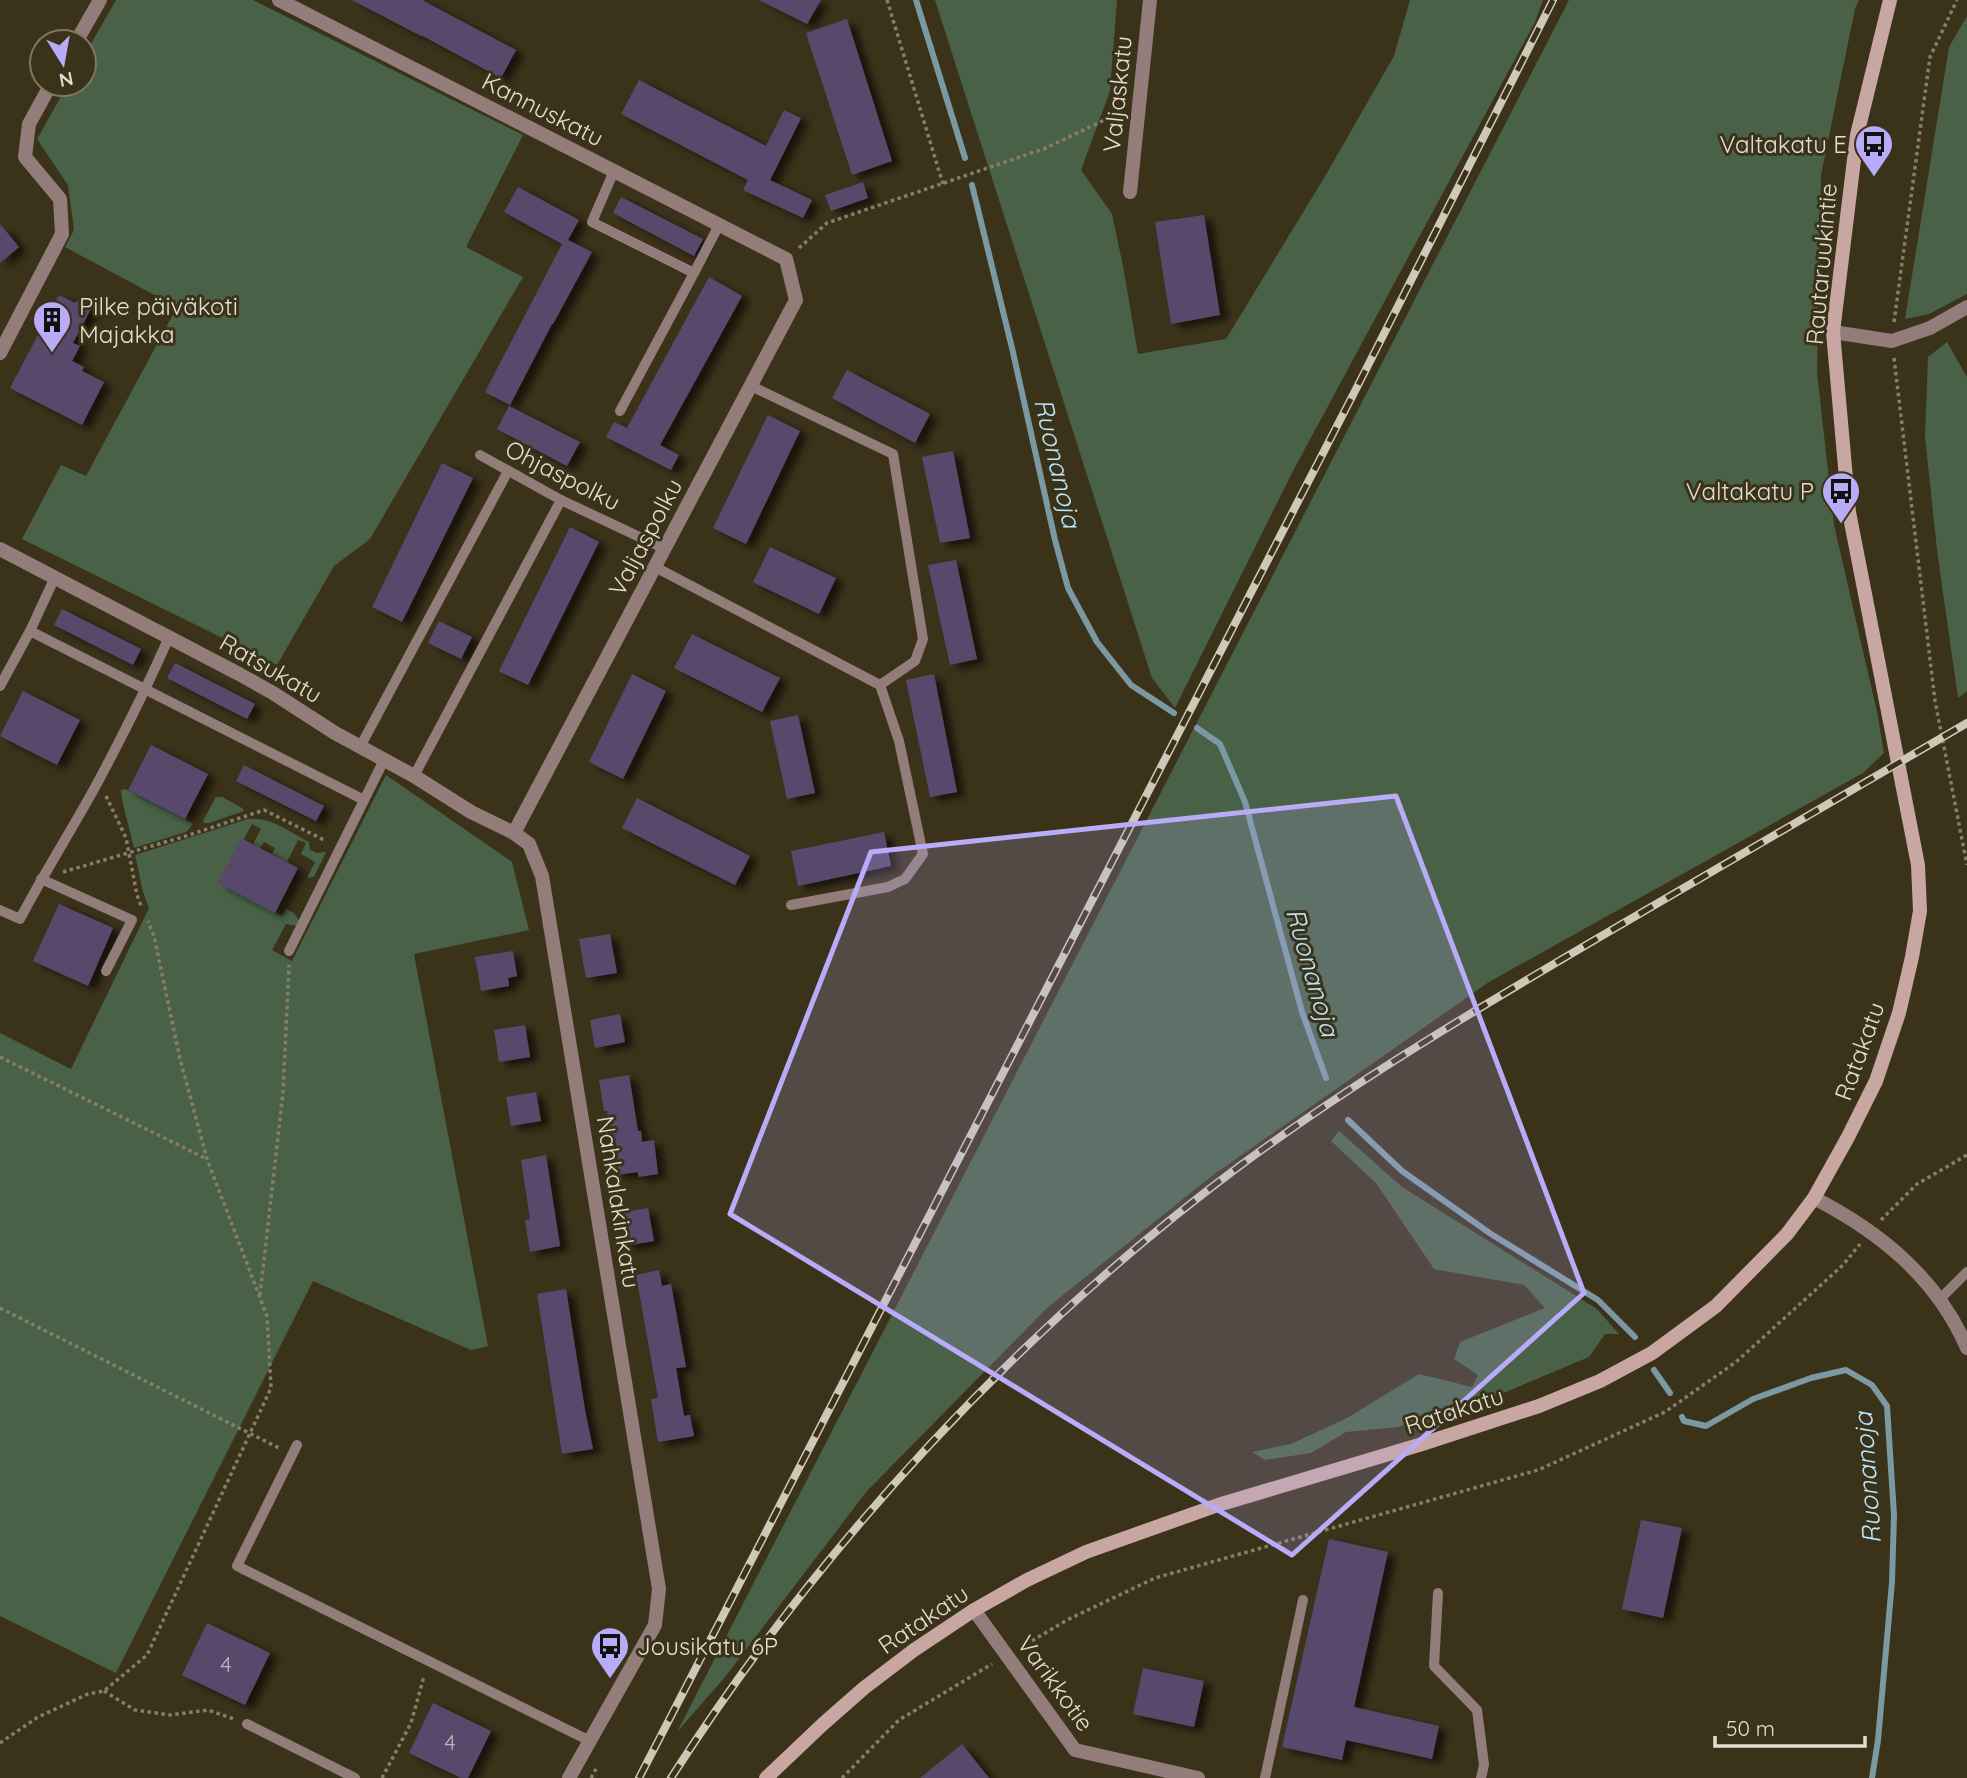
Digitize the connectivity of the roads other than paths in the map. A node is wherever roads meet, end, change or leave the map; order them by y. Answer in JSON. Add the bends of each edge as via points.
{"nodes":[{"id":1,"x":100,"y":0,"type":"edge"},
{"id":2,"x":279,"y":0,"type":"edge"},
{"id":3,"x":1150,"y":0,"type":"edge"},
{"id":4,"x":1890,"y":0,"type":"edge"},
{"id":5,"x":84,"y":28,"type":"edge"},
{"id":6,"x":43,"y":98,"type":"edge"},
{"id":7,"x":614,"y":171,"type":"junction"},
{"id":8,"x":1130,"y":192,"type":"dead end"},
{"id":9,"x":719,"y":225,"type":"junction"},
{"id":10,"x":786,"y":259,"type":"joint"},
{"id":11,"x":694,"y":273,"type":"junction"},
{"id":12,"x":1967,"y":307,"type":"edge"},
{"id":13,"x":1833,"y":332,"type":"junction"},
{"id":14,"x":0,"y":353,"type":"edge"},
{"id":15,"x":751,"y":386,"type":"junction"},
{"id":16,"x":620,"y":411,"type":"dead end"},
{"id":17,"x":480,"y":455,"type":"dead end"},
{"id":18,"x":508,"y":471,"type":"junction"},
{"id":19,"x":561,"y":500,"type":"junction"},
{"id":20,"x":0,"y":549,"type":"edge"},
{"id":21,"x":664,"y":549,"type":"junction"},
{"id":22,"x":655,"y":567,"type":"junction"},
{"id":23,"x":55,"y":577,"type":"junction"},
{"id":24,"x":30,"y":631,"type":"junction"},
{"id":25,"x":170,"y":637,"type":"junction"},
{"id":26,"x":880,"y":685,"type":"junction"},
{"id":27,"x":0,"y":686,"type":"edge"},
{"id":28,"x":145,"y":690,"type":"junction"},
{"id":29,"x":360,"y":747,"type":"junction"},
{"id":30,"x":384,"y":760,"type":"junction"},
{"id":31,"x":414,"y":776,"type":"junction"},
{"id":32,"x":364,"y":800,"type":"junction"},
{"id":33,"x":514,"y":833,"type":"junction"},
{"id":34,"x":1918,"y":865,"type":"joint"},
{"id":35,"x":41,"y":879,"type":"junction"},
{"id":36,"x":791,"y":905,"type":"dead end"},
{"id":37,"x":0,"y":910,"type":"edge"},
{"id":38,"x":289,"y":951,"type":"road end"},
{"id":39,"x":106,"y":971,"type":"dead end"},
{"id":40,"x":1814,"y":1198,"type":"junction"},
{"id":41,"x":1967,"y":1272,"type":"edge"},
{"id":42,"x":1939,"y":1300,"type":"junction"},
{"id":43,"x":1967,"y":1348,"type":"edge"},
{"id":44,"x":295,"y":1450,"type":"road end"},
{"id":45,"x":1438,"y":1593,"type":"dead end"},
{"id":46,"x":1303,"y":1600,"type":"dead end"},
{"id":47,"x":974,"y":1610,"type":"junction"},
{"id":48,"x":247,"y":1724,"type":"road end"},
{"id":49,"x":590,"y":1741,"type":"junction"},
{"id":50,"x":355,"y":1778,"type":"edge"},
{"id":51,"x":569,"y":1778,"type":"edge"},
{"id":52,"x":766,"y":1778,"type":"edge"},
{"id":53,"x":1198,"y":1778,"type":"edge"},
{"id":54,"x":1265,"y":1778,"type":"edge"},
{"id":55,"x":1481,"y":1778,"type":"edge"}],
"edges":[{"from":1,"to":5,"type":"street"},
{"from":2,"to":7,"type":"street","name":"Kannuskatu"},
{"from":3,"to":8,"type":"street","name":"Valjaskatu"},
{"from":4,"to":13,"type":"main road","name":"Rautaruukintie","via":[[1857,135]]},
{"from":6,"to":14,"type":"street","via":[[29,124],[25,157],[60,199],[62,234]]},
{"from":7,"to":9,"type":"street","name":"Kannuskatu"},
{"from":7,"to":11,"type":"lane","via":[[592,222]]},
{"from":9,"to":10,"type":"street","name":"Kannuskatu"},
{"from":9,"to":11,"type":"lane"},
{"from":10,"to":15,"type":"street","name":"Valjaspolku","via":[[796,300]]},
{"from":11,"to":16,"type":"lane"},
{"from":12,"to":13,"type":"street","via":[[1930,328],[1892,341]]},
{"from":13,"to":34,"type":"main road","name":"Rautaruukintie","via":[[1849,512]]},
{"from":15,"to":21,"type":"street","name":"Valjaspolku"},
{"from":15,"to":26,"type":"lane","via":[[893,454],[923,639],[915,661]]},
{"from":17,"to":18,"type":"lane","name":"Ohjaspolku"},
{"from":18,"to":19,"type":"lane","name":"Ohjaspolku"},
{"from":18,"to":29,"type":"lane"},
{"from":19,"to":21,"type":"lane","name":"Ohjaspolku"},
{"from":19,"to":31,"type":"lane"},
{"from":20,"to":23,"type":"street","name":"Ratsukatu"},
{"from":21,"to":22,"type":"street","name":"Valjaspolku"},
{"from":22,"to":26,"type":"lane"},
{"from":22,"to":33,"type":"street","name":"Valjaspolku"},
{"from":23,"to":24,"type":"lane"},
{"from":23,"to":25,"type":"street","name":"Ratsukatu"},
{"from":24,"to":27,"type":"lane"},
{"from":24,"to":28,"type":"lane"},
{"from":25,"to":28,"type":"lane"},
{"from":25,"to":29,"type":"street","name":"Ratsukatu"},
{"from":26,"to":36,"type":"lane","via":[[899,741],[923,854],[905,879],[888,887]]},
{"from":28,"to":32,"type":"lane"},
{"from":28,"to":35,"type":"lane"},
{"from":29,"to":30,"type":"street","name":"Ratsukatu"},
{"from":30,"to":31,"type":"street","name":"Ratsukatu"},
{"from":30,"to":32,"type":"lane"},
{"from":31,"to":33,"type":"street","name":"Ratsukatu"},
{"from":32,"to":38,"type":"lane"},
{"from":33,"to":49,"type":"street","name":"Nahkalakinkatu","via":[[529,844],[542,876],[659,1589],[656,1625]]},
{"from":34,"to":40,"type":"main road","name":"Ratakatu","via":[[1920,911],[1899,1013],[1876,1081]]},
{"from":35,"to":37,"type":"lane","via":[[20,919]]},
{"from":35,"to":39,"type":"lane","via":[[132,920]]},
{"from":40,"to":42,"type":"street","via":[[1896,1251]]},
{"from":40,"to":47,"type":"main road","name":"Ratakatu","via":[[1787,1234],[1716,1306],[1652,1353],[1600,1381],[1485,1425],[1144,1530],[1086,1552]]},
{"from":41,"to":42,"type":"lane"},
{"from":42,"to":43,"type":"street"},
{"from":44,"to":49,"type":"lane","via":[[237,1566]]},
{"from":45,"to":55,"type":"lane","via":[[1434,1666],[1477,1710],[1484,1765]]},
{"from":46,"to":54,"type":"lane"},
{"from":47,"to":52,"type":"main road","name":"Ratakatu","via":[[864,1688]]},
{"from":47,"to":53,"type":"street","name":"Varikkotie","via":[[1075,1750]]},
{"from":48,"to":50,"type":"lane"},
{"from":49,"to":51,"type":"street","name":"Nahkalakinkatu"}]}
